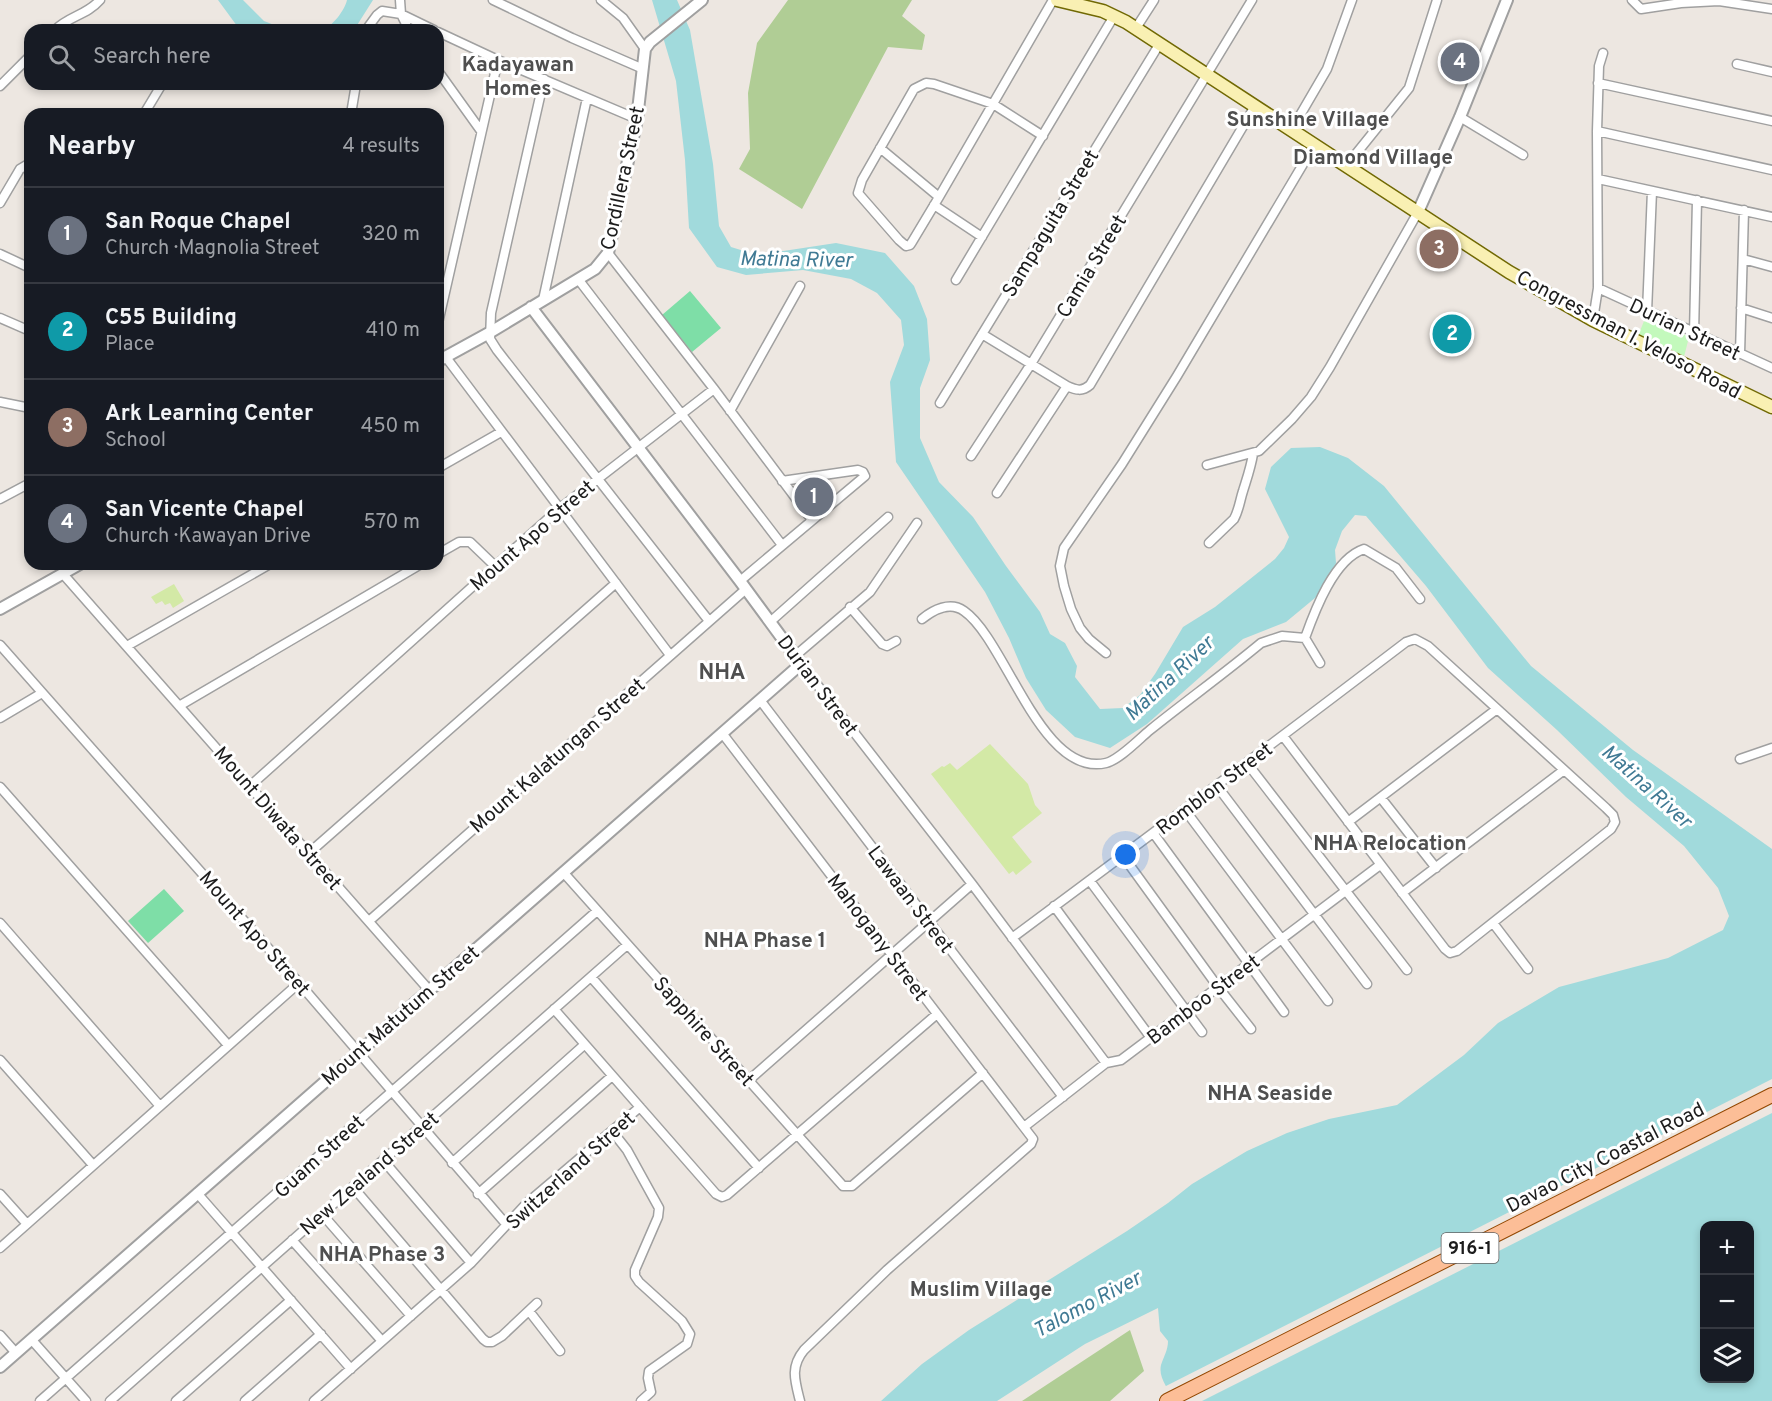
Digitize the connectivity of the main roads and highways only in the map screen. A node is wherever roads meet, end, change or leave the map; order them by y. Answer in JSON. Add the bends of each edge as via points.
{"nodes":[{"id":1,"x":1055,"y":0,"type":"edge"},
{"id":2,"x":1772,"y":407,"type":"edge"},
{"id":3,"x":1772,"y":1095,"type":"edge"},
{"id":4,"x":1167,"y":1401,"type":"edge"}],
"edges":[{"from":1,"to":2,"type":"main road","name":"Congressman I. Veloso Road","via":[[1091,7],[1136,28],[1509,272],[1593,320]]},
{"from":3,"to":4,"type":"main road","name":"Davao City Coastal Road","number":"916-1"}]}
